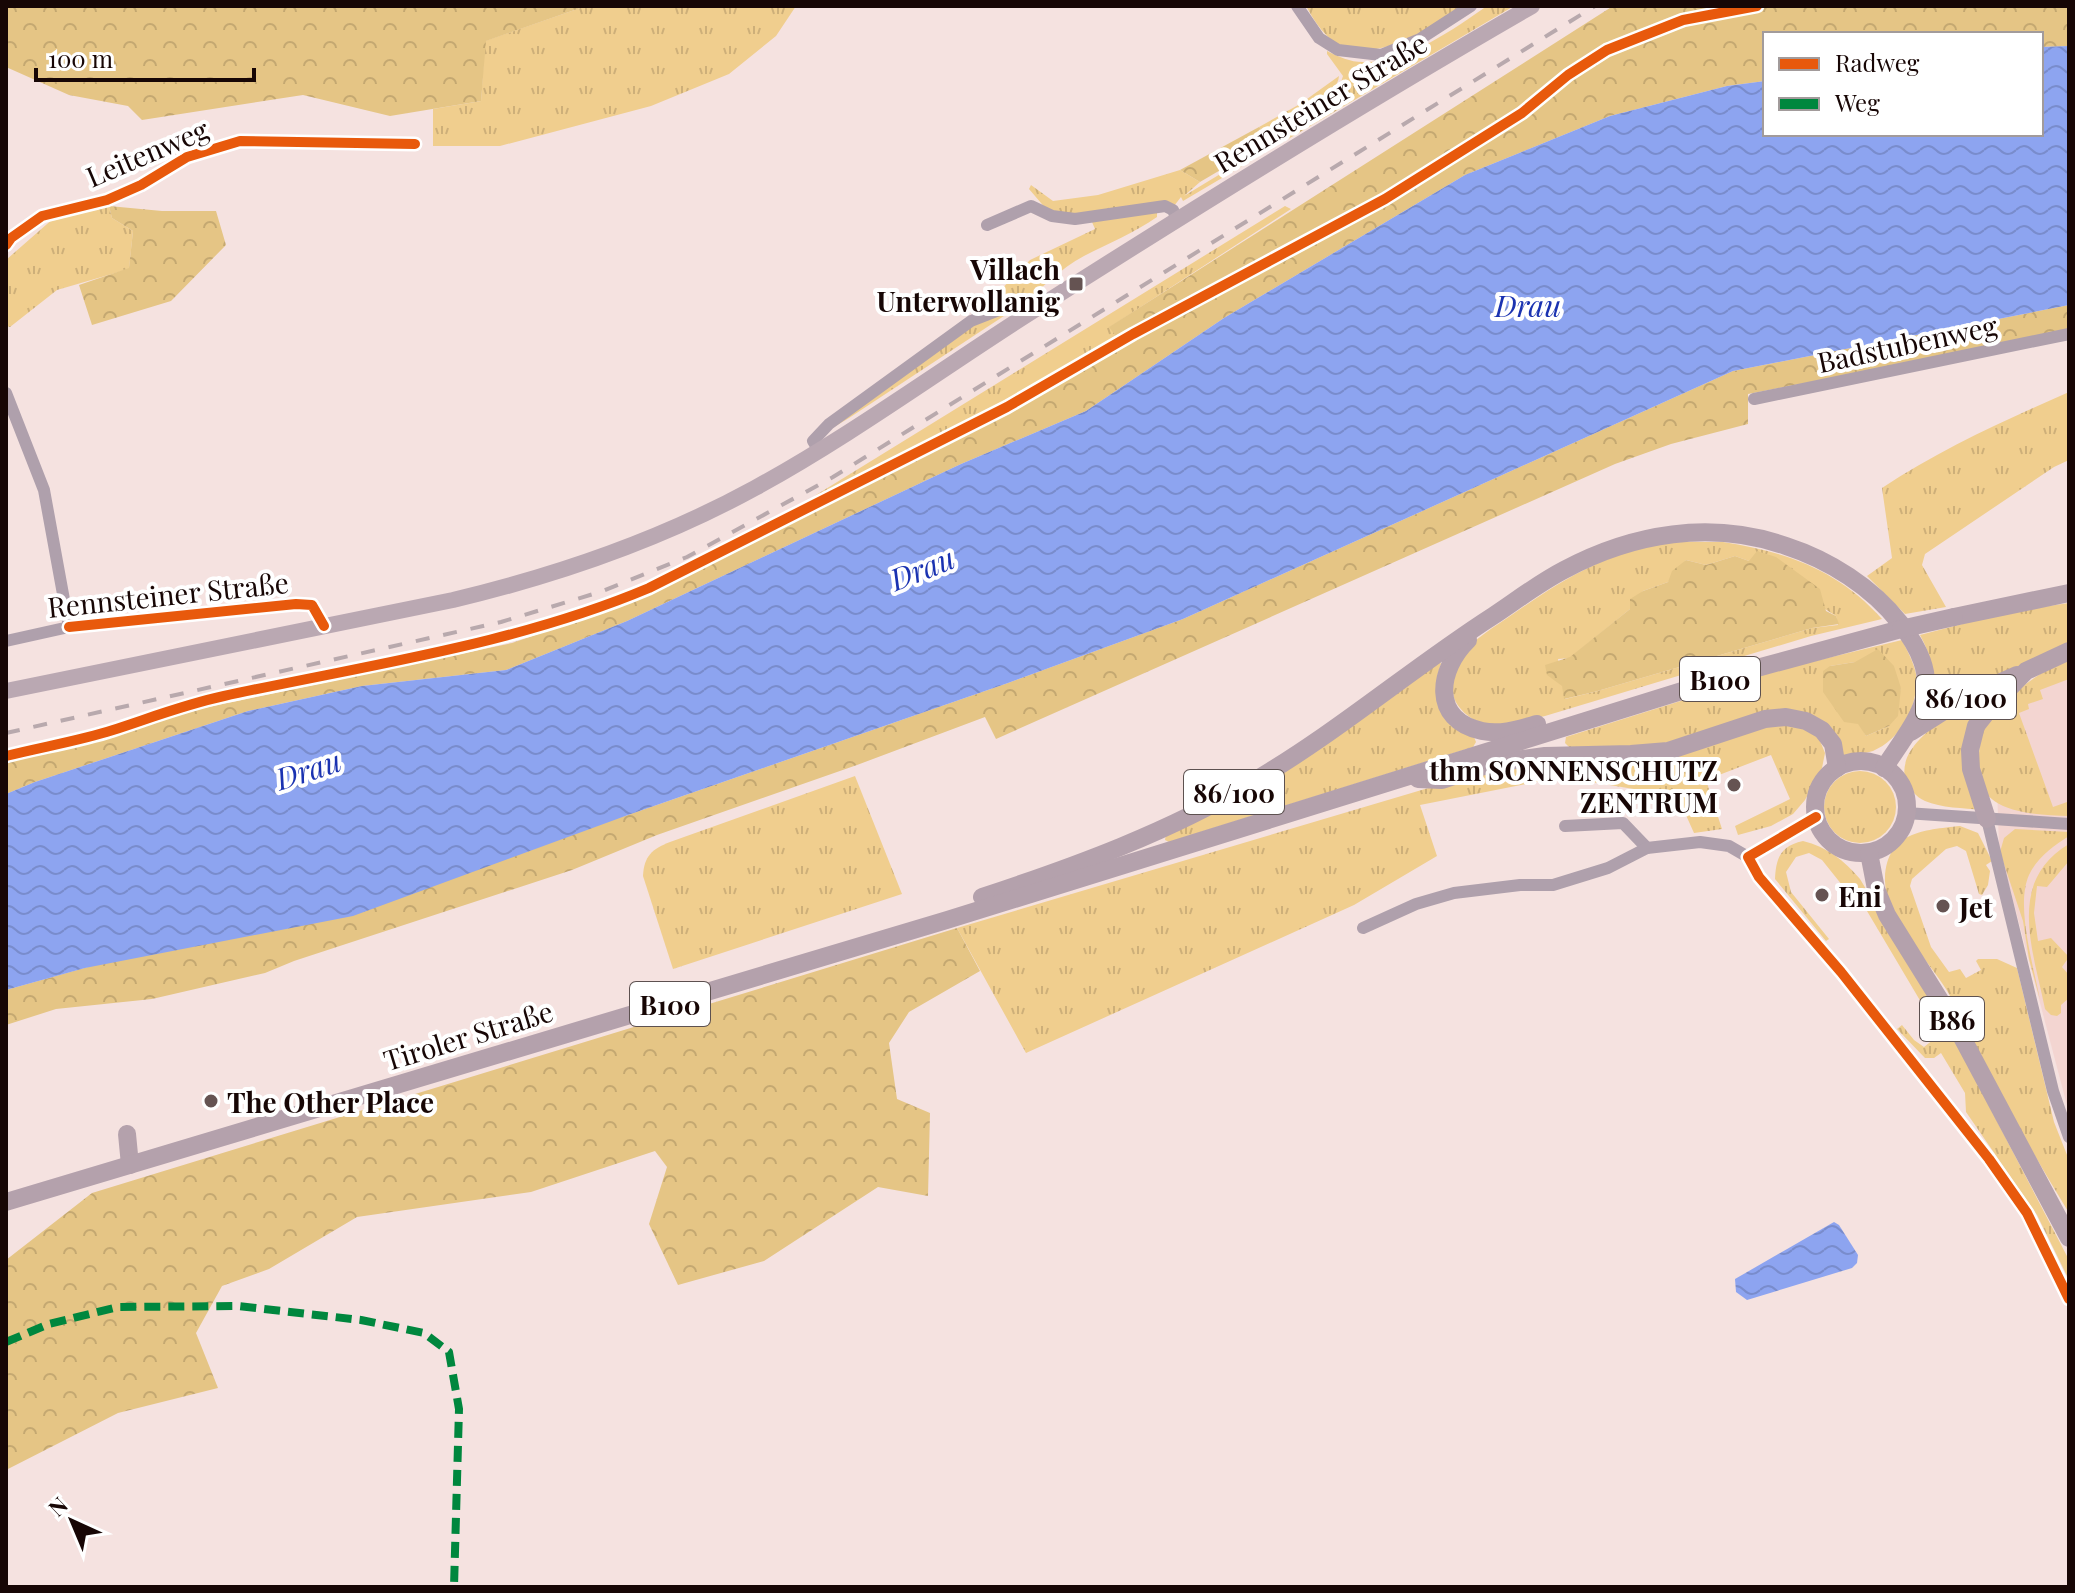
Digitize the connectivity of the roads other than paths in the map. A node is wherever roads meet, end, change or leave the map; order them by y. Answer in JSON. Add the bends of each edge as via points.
{"nodes":[{"id":1,"x":1297,"y":6,"type":"edge"},
{"id":2,"x":1471,"y":6,"type":"edge"},
{"id":3,"x":1532,"y":6,"type":"edge"},
{"id":4,"x":415,"y":144,"type":"dead end"},
{"id":5,"x":1177,"y":220,"type":"junction"},
{"id":6,"x":987,"y":225,"type":"dead end"},
{"id":7,"x":6,"y":245,"type":"edge"},
{"id":8,"x":1026,"y":316,"type":"junction"},
{"id":9,"x":2069,"y":334,"type":"edge"},
{"id":10,"x":6,"y":393,"type":"edge"},
{"id":11,"x":1754,"y":399,"type":"dead end"},
{"id":12,"x":10,"y":412,"type":"edge"},
{"id":13,"x":819,"y":451,"type":"junction"},
{"id":14,"x":2069,"y":593,"type":"edge"},
{"id":15,"x":1497,"y":613,"type":"junction"},
{"id":16,"x":324,"y":626,"type":"junction"},
{"id":17,"x":69,"y":627,"type":"junction"},
{"id":18,"x":6,"y":641,"type":"edge"},
{"id":19,"x":2069,"y":651,"type":"edge"},
{"id":20,"x":2026,"y":671,"type":"junction"},
{"id":21,"x":6,"y":691,"type":"edge"},
{"id":22,"x":1600,"y":717,"type":"junction"},
{"id":23,"x":1911,"y":732,"type":"junction"},
{"id":24,"x":1837,"y":768,"type":"junction"},
{"id":25,"x":1884,"y":768,"type":"junction"},
{"id":26,"x":1403,"y":779,"type":"junction"},
{"id":27,"x":1906,"y":813,"type":"junction"},
{"id":28,"x":1816,"y":817,"type":"junction"},
{"id":29,"x":1987,"y":819,"type":"junction"},
{"id":30,"x":2069,"y":824,"type":"edge"},
{"id":31,"x":1565,"y":826,"type":"dead end"},
{"id":32,"x":1647,"y":848,"type":"junction"},
{"id":33,"x":1869,"y":853,"type":"junction"},
{"id":34,"x":1748,"y":857,"type":"junction"},
{"id":35,"x":947,"y":920,"type":"junction"},
{"id":36,"x":1363,"y":928,"type":"dead end"},
{"id":37,"x":127,"y":1134,"type":"dead end"},
{"id":38,"x":2069,"y":1137,"type":"edge"},
{"id":39,"x":130,"y":1165,"type":"junction"},
{"id":40,"x":6,"y":1202,"type":"edge"},
{"id":41,"x":2069,"y":1238,"type":"edge"},
{"id":42,"x":2069,"y":1299,"type":"edge"}],
"edges":[{"from":1,"to":2,"type":"street","via":[[1319,38],[1338,50],[1381,55],[1420,39]]},
{"from":3,"to":5,"type":"main road","name":"Rennsteiner Straße"},
{"from":4,"to":7,"type":"street","name":"Leitenweg","via":[[240,141],[187,157],[107,200],[42,216]]},
{"from":5,"to":6,"type":"street","via":[[1165,206],[1075,219],[1031,206]]},
{"from":5,"to":8,"type":"main road","name":"Rennsteiner Straße"},
{"from":8,"to":13,"type":"main road","name":"Rennsteiner Straße"},
{"from":8,"to":13,"type":"street","via":[[1007,307],[971,321],[829,424],[813,441]]},
{"from":9,"to":11,"type":"street","name":"Badstubenweg"},
{"from":10,"to":12,"type":"street"},
{"from":12,"to":17,"type":"street","via":[[44,490]]},
{"from":13,"to":16,"type":"main road","name":"Rennsteiner Straße","via":[[690,521],[573,567],[468,597]]},
{"from":14,"to":22,"type":"main road","number":"B100","bridge":true,"via":[[1841,645]]},
{"from":15,"to":22,"type":"main road","number":"86/100","via":[[1450,660],[1444,696],[1451,712],[1482,731],[1509,732],[1555,718]]},
{"from":15,"to":23,"type":"main road","number":"86/100","via":[[1562,571],[1641,539],[1684,532],[1767,539],[1841,571],[1907,632],[1926,675]]},
{"from":15,"to":35,"type":"main road","number":"86/100","via":[[1254,782],[1114,850],[963,903]]},
{"from":16,"to":17,"type":"street","name":"Rennsteiner Straße","via":[[312,605],[296,604]]},
{"from":16,"to":21,"type":"main road","name":"Rennsteiner Straße"},
{"from":17,"to":18,"type":"street","name":"Rennsteiner Straße"},
{"from":19,"to":20,"type":"main road"},
{"from":20,"to":23,"type":"main road","number":"86/100","via":[[1963,699]]},
{"from":20,"to":29,"type":"main road","via":[[1976,726],[1971,769]]},
{"from":22,"to":26,"type":"main road","number":"B100"},
{"from":23,"to":25,"type":"main road","number":"86/100"},
{"from":24,"to":25,"type":"main road","via":[[1859,761]]},
{"from":24,"to":26,"type":"main road","via":[[1833,744],[1822,730],[1786,717],[1668,751],[1545,756],[1493,763],[1442,780]]},
{"from":24,"to":28,"type":"main road","via":[[1819,787]]},
{"from":25,"to":27,"type":"main road","via":[[1899,782]]},
{"from":26,"to":35,"type":"main road","number":"B100"},
{"from":27,"to":29,"type":"street"},
{"from":27,"to":33,"type":"main road","via":[[1895,838]]},
{"from":28,"to":33,"type":"main road","via":[[1831,842],[1854,853]]},
{"from":28,"to":34,"type":"street"},
{"from":29,"to":30,"type":"street"},
{"from":29,"to":38,"type":"street","via":[[2053,1091]]},
{"from":31,"to":32,"type":"street","via":[[1623,823]]},
{"from":32,"to":34,"type":"street","via":[[1700,842],[1729,846]]},
{"from":32,"to":36,"type":"street","via":[[1608,868],[1553,885],[1454,893]]},
{"from":33,"to":41,"type":"main road","number":"B86","via":[[1887,915],[1956,1026]]},
{"from":34,"to":42,"type":"street","via":[[1989,1159],[2027,1213]]},
{"from":35,"to":39,"type":"main road","name":"Tiroler Straße","number":"B100"},
{"from":37,"to":39,"type":"main road"},
{"from":39,"to":40,"type":"main road","name":"Tiroler Straße","number":"B100"}]}
